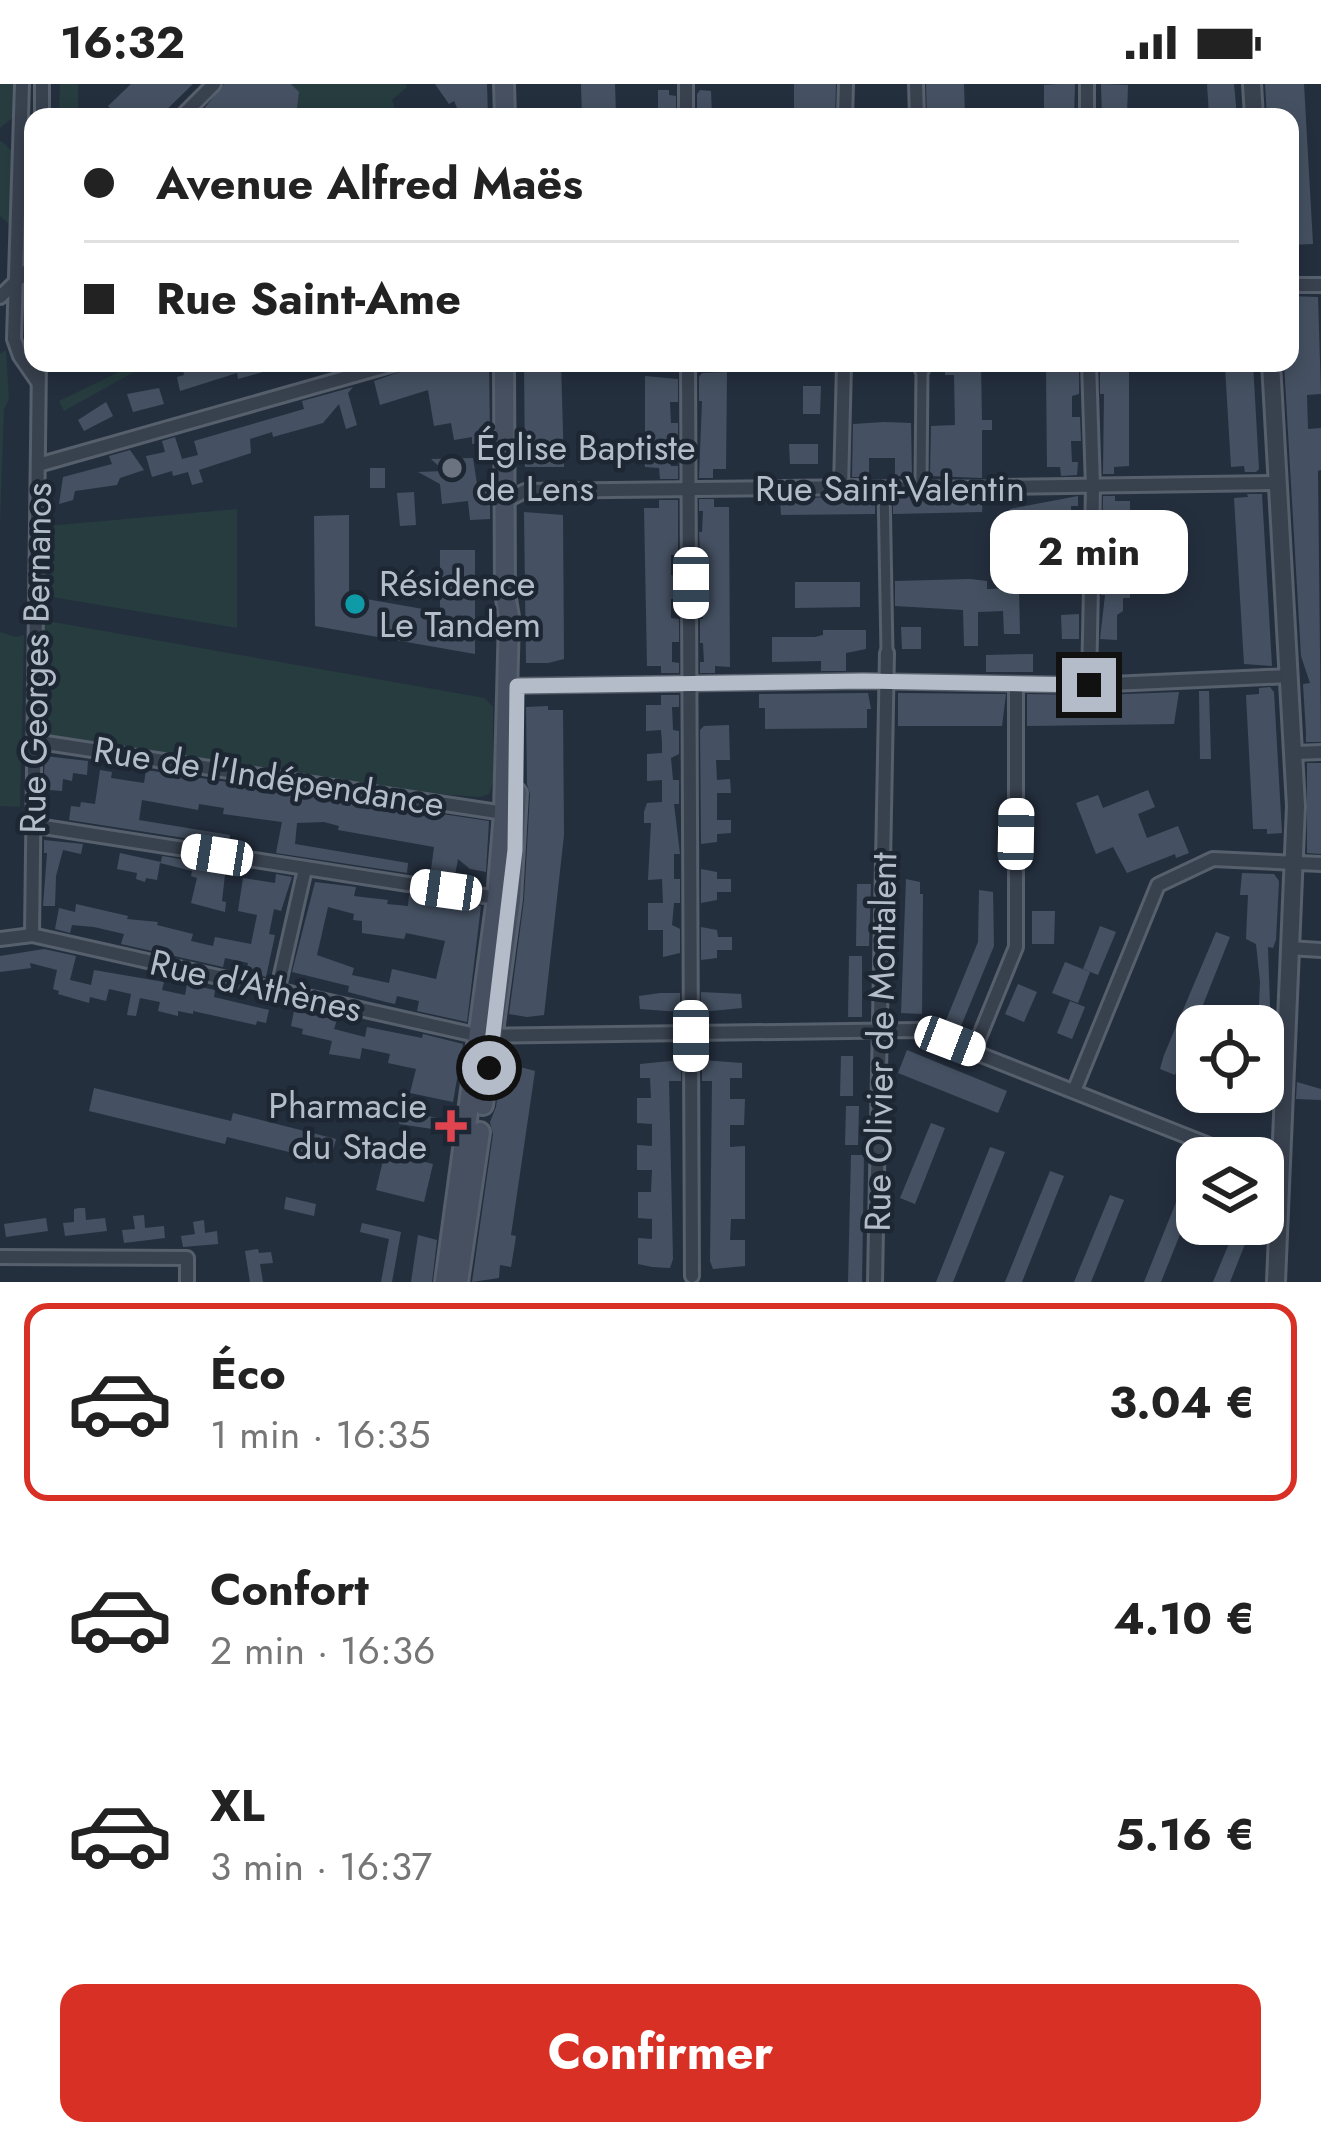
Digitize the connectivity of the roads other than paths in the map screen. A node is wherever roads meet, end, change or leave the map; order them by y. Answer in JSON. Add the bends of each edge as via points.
{"nodes":[{"id":1,"x":22,"y":84,"type":"edge"},
{"id":2,"x":214,"y":84,"type":"edge"},
{"id":3,"x":190,"y":108,"type":"edge"},
{"id":4,"x":24,"y":273,"type":"edge"},
{"id":5,"x":16,"y":281,"type":"junction"},
{"id":6,"x":0,"y":297,"type":"edge"},
{"id":7,"x":24,"y":352,"type":"edge"},
{"id":8,"x":35,"y":372,"type":"edge"},
{"id":9,"x":365,"y":372,"type":"edge"},
{"id":10,"x":507,"y":372,"type":"edge"},
{"id":11,"x":508,"y":372,"type":"edge"},
{"id":12,"x":688,"y":372,"type":"edge"},
{"id":13,"x":844,"y":372,"type":"edge"},
{"id":14,"x":922,"y":372,"type":"edge"},
{"id":15,"x":1089,"y":372,"type":"edge"},
{"id":16,"x":1271,"y":372,"type":"edge"},
{"id":17,"x":38,"y":465,"type":"junction"},
{"id":18,"x":1278,"y":483,"type":"junction"},
{"id":19,"x":921,"y":485,"type":"junction"},
{"id":20,"x":860,"y":487,"type":"joint"},
{"id":21,"x":884,"y":487,"type":"junction"},
{"id":22,"x":998,"y":487,"type":"joint"},
{"id":23,"x":842,"y":488,"type":"junction"},
{"id":24,"x":1093,"y":488,"type":"junction"},
{"id":25,"x":691,"y":489,"type":"junction"},
{"id":26,"x":510,"y":498,"type":"junction"},
{"id":27,"x":887,"y":652,"type":"joint"},
{"id":28,"x":1290,"y":676,"type":"junction"},
{"id":29,"x":887,"y":682,"type":"junction"},
{"id":30,"x":691,"y":685,"type":"junction"},
{"id":31,"x":1016,"y":685,"type":"junction"},
{"id":32,"x":1089,"y":685,"type":"junction"},
{"id":33,"x":512,"y":686,"type":"junction"},
{"id":34,"x":33,"y":741,"type":"junction"},
{"id":35,"x":1321,"y":752,"type":"edge"},
{"id":36,"x":1294,"y":753,"type":"junction"},
{"id":37,"x":504,"y":813,"type":"junction"},
{"id":38,"x":31,"y":825,"type":"junction"},
{"id":39,"x":1294,"y":861,"type":"junction"},
{"id":40,"x":1321,"y":864,"type":"edge"},
{"id":41,"x":304,"y":869,"type":"junction"},
{"id":42,"x":497,"y":898,"type":"junction"},
{"id":43,"x":32,"y":935,"type":"junction"},
{"id":44,"x":0,"y":939,"type":"edge"},
{"id":45,"x":1289,"y":948,"type":"junction"},
{"id":46,"x":1321,"y":950,"type":"edge"},
{"id":47,"x":278,"y":988,"type":"junction"},
{"id":48,"x":880,"y":1030,"type":"junction"},
{"id":49,"x":691,"y":1036,"type":"junction"},
{"id":50,"x":486,"y":1037,"type":"junction"},
{"id":51,"x":974,"y":1050,"type":"junction"},
{"id":52,"x":1074,"y":1091,"type":"junction"},
{"id":53,"x":1189,"y":1137,"type":"edge"},
{"id":54,"x":1274,"y":1137,"type":"edge"},
{"id":55,"x":1274,"y":1245,"type":"edge"},
{"id":56,"x":0,"y":1256,"type":"edge"},
{"id":57,"x":692,"y":1276,"type":"dead end"},
{"id":58,"x":187,"y":1282,"type":"edge"},
{"id":59,"x":445,"y":1282,"type":"edge"},
{"id":60,"x":458,"y":1282,"type":"edge"},
{"id":61,"x":875,"y":1282,"type":"edge"},
{"id":62,"x":1276,"y":1282,"type":"edge"}],
"edges":[{"from":1,"to":5,"type":"street","name":"Rue Georges Bernanos"},
{"from":2,"to":3,"type":"street"},
{"from":4,"to":5,"type":"street"},
{"from":5,"to":6,"type":"street"},
{"from":5,"to":7,"type":"street","name":"Rue Georges Bernanos","via":[[14,339]]},
{"from":8,"to":17,"type":"street","name":"Rue Georges Bernanos"},
{"from":9,"to":17,"type":"street"},
{"from":10,"to":26,"type":"main road"},
{"from":11,"to":26,"type":"main road"},
{"from":12,"to":25,"type":"street"},
{"from":13,"to":23,"type":"street"},
{"from":14,"to":19,"type":"street"},
{"from":15,"to":24,"type":"street"},
{"from":16,"to":18,"type":"street"},
{"from":17,"to":34,"type":"street","name":"Rue Georges Bernanos"},
{"from":18,"to":24,"type":"street","name":"Rue Saint-Valentin"},
{"from":18,"to":28,"type":"street"},
{"from":19,"to":21,"type":"street","name":"Rue Saint-Valentin"},
{"from":19,"to":22,"type":"street","name":"Rue Saint-Valentin"},
{"from":20,"to":21,"type":"street","name":"Rue Saint-Valentin"},
{"from":20,"to":23,"type":"street","name":"Rue Saint-Valentin"},
{"from":21,"to":27,"type":"street"},
{"from":22,"to":24,"type":"street","name":"Rue Saint-Valentin"},
{"from":23,"to":25,"type":"street","name":"Rue Saint-Valentin"},
{"from":24,"to":32,"type":"street"},
{"from":25,"to":26,"type":"street","name":"Rue Saint-Valentin","via":[[525,490]]},
{"from":25,"to":30,"type":"street"},
{"from":26,"to":33,"type":"main road"},
{"from":27,"to":29,"type":"street","name":"Rue Olivier de Montalent"},
{"from":28,"to":32,"type":"street"},
{"from":28,"to":36,"type":"street"},
{"from":29,"to":30,"type":"street"},
{"from":29,"to":31,"type":"street"},
{"from":29,"to":48,"type":"street","name":"Rue Olivier de Montalent"},
{"from":30,"to":33,"type":"street"},
{"from":30,"to":49,"type":"street"},
{"from":31,"to":32,"type":"street"},
{"from":31,"to":51,"type":"street","via":[[1016,947]]},
{"from":33,"to":37,"type":"main road"},
{"from":33,"to":50,"type":"main road","via":[[515,850]]},
{"from":34,"to":37,"type":"street","name":"Rue de l'Indépendance"},
{"from":34,"to":38,"type":"street","name":"Rue Georges Bernanos"},
{"from":35,"to":36,"type":"street"},
{"from":36,"to":39,"type":"street"},
{"from":37,"to":42,"type":"main road"},
{"from":38,"to":41,"type":"street"},
{"from":38,"to":43,"type":"street","name":"Rue Georges Bernanos"},
{"from":39,"to":40,"type":"street"},
{"from":39,"to":45,"type":"street"},
{"from":39,"to":52,"type":"street","via":[[1213,859],[1158,885]]},
{"from":41,"to":42,"type":"street"},
{"from":41,"to":47,"type":"street"},
{"from":42,"to":50,"type":"main road"},
{"from":43,"to":44,"type":"street","name":"Rue d'Athènes"},
{"from":43,"to":47,"type":"street","name":"Rue d'Athènes"},
{"from":45,"to":46,"type":"street"},
{"from":45,"to":54,"type":"street"},
{"from":47,"to":50,"type":"street","name":"Rue d'Athènes"},
{"from":48,"to":49,"type":"street","name":"Rue d'Athènes"},
{"from":48,"to":51,"type":"street","name":"Rue d'Athènes","via":[[918,1030]]},
{"from":48,"to":61,"type":"street","name":"Rue Olivier de Montalent"},
{"from":49,"to":50,"type":"street","name":"Rue d'Athènes"},
{"from":49,"to":57,"type":"street"},
{"from":50,"to":59,"type":"main road"},
{"from":50,"to":60,"type":"main road"},
{"from":51,"to":52,"type":"street","name":"Rue d'Athènes"},
{"from":52,"to":53,"type":"street","name":"Rue d'Athènes"},
{"from":55,"to":62,"type":"street"},
{"from":56,"to":58,"type":"street","via":[[187,1258]]}]}
